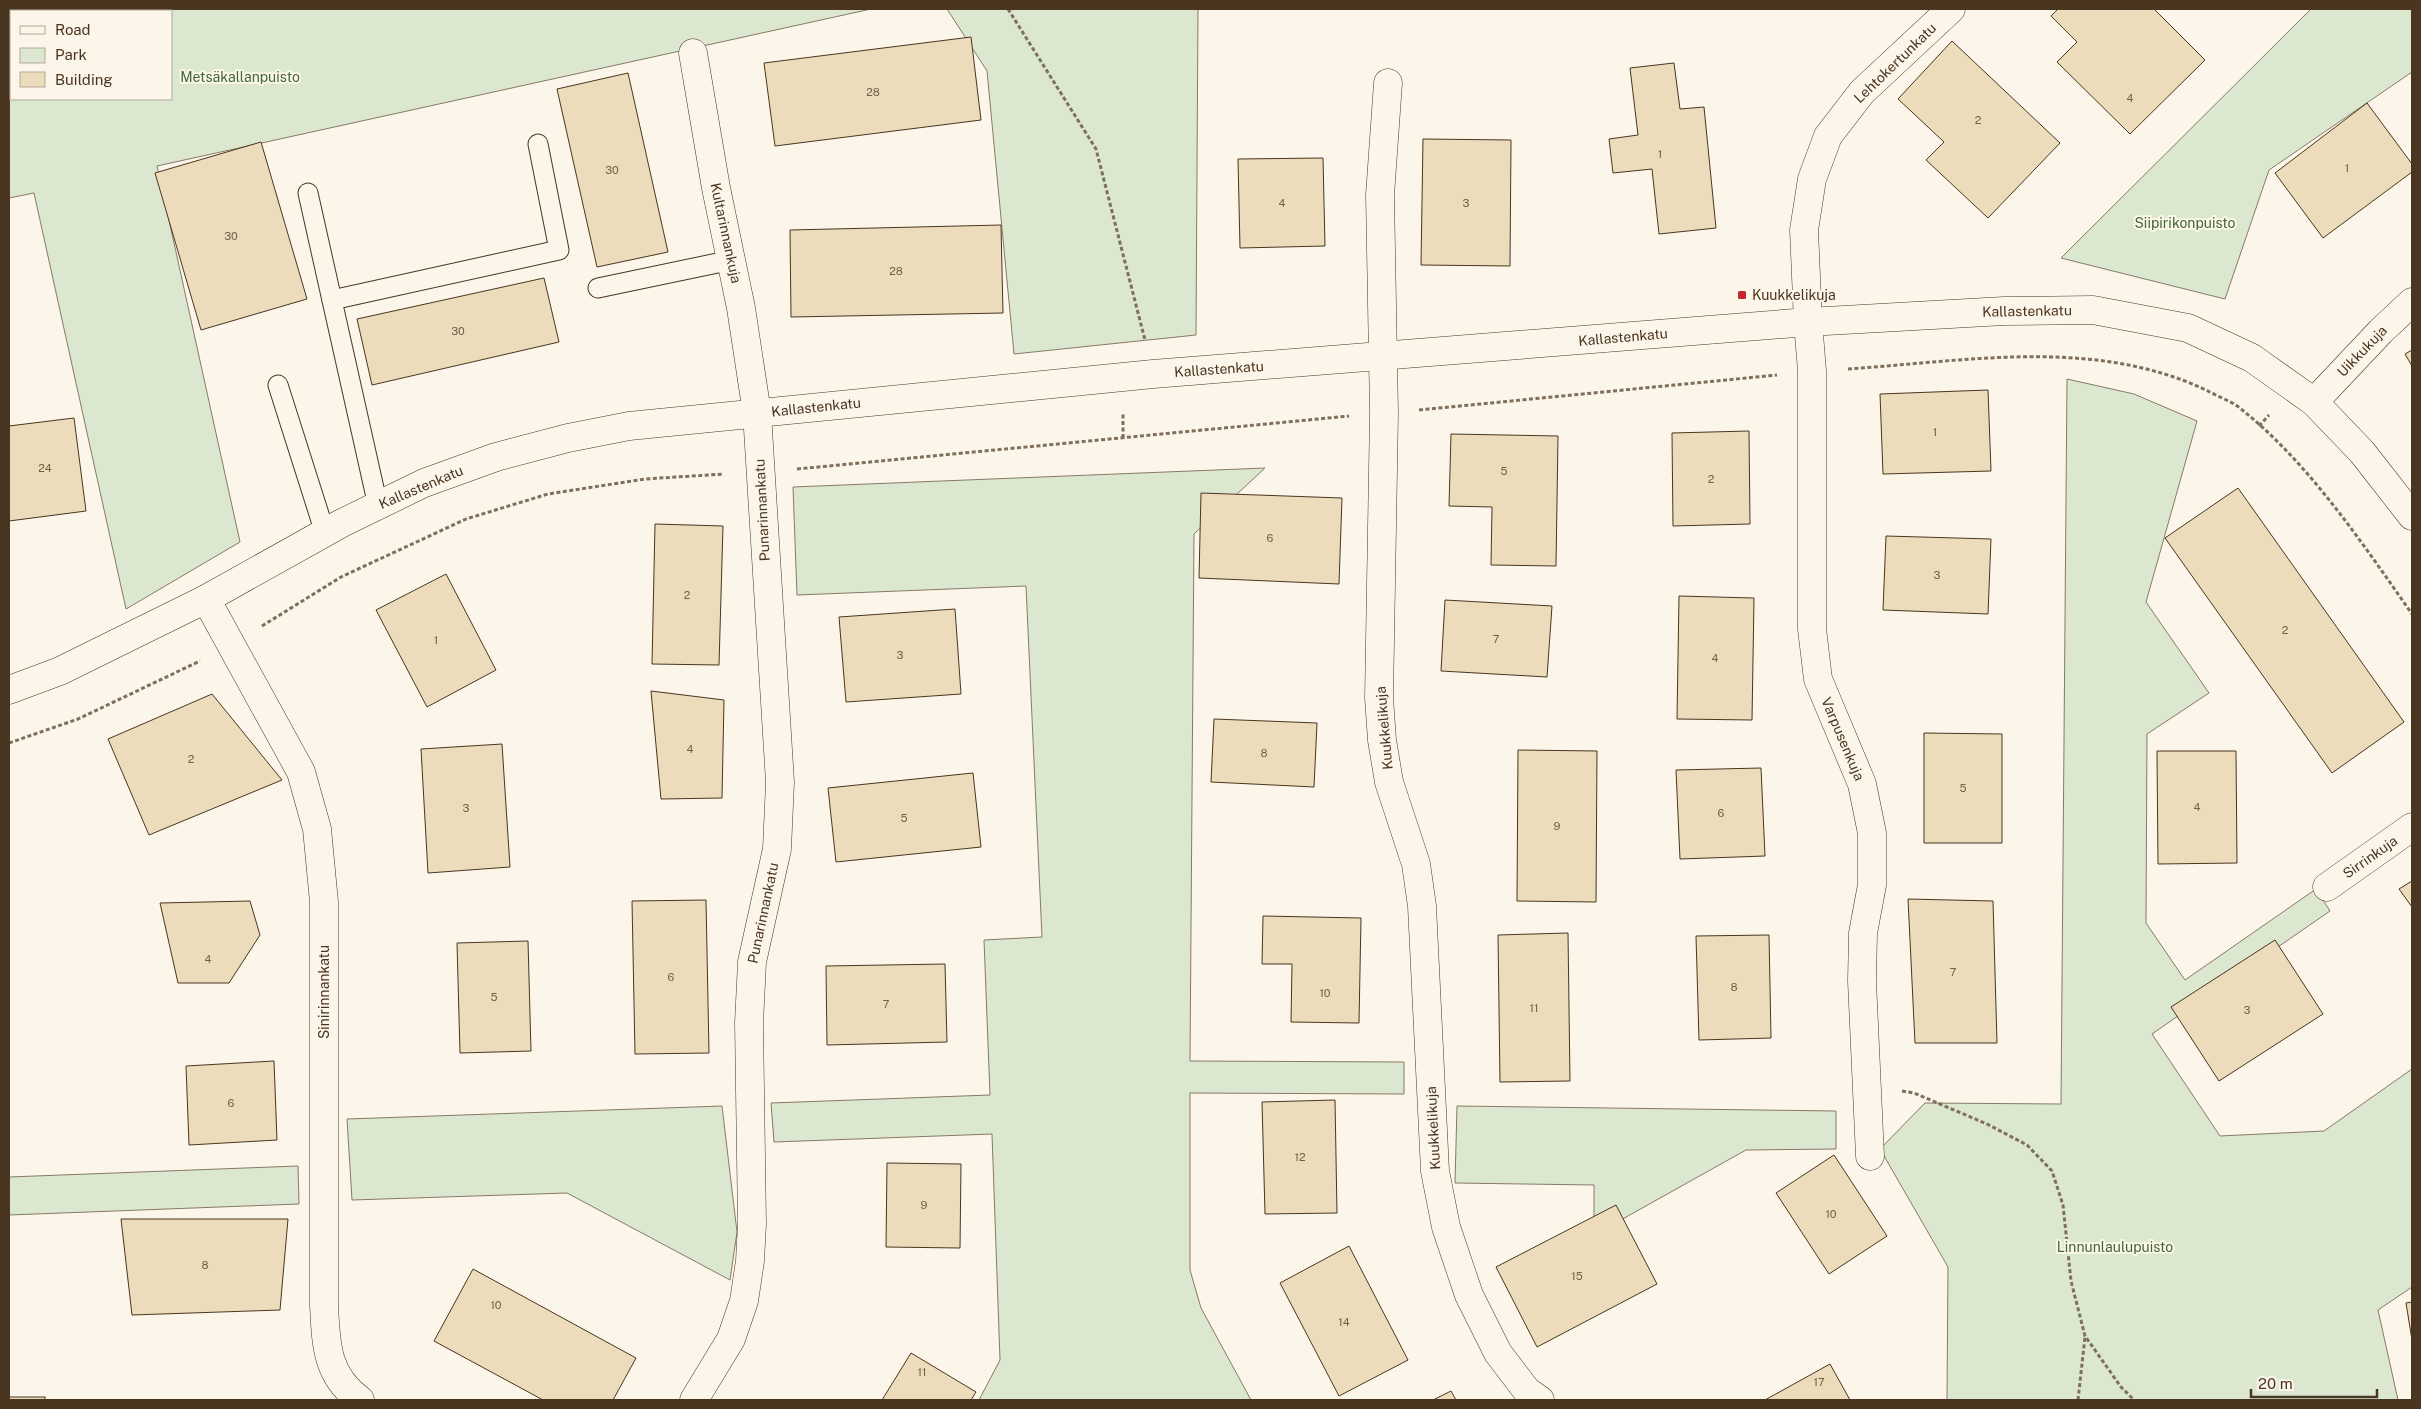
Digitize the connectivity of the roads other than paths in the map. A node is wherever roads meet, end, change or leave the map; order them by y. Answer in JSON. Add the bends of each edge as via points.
{"nodes":[{"id":1,"x":1951,"y":9,"type":"edge"},
{"id":2,"x":693,"y":53,"type":"dead end"},
{"id":3,"x":1388,"y":83,"type":"dead end"},
{"id":4,"x":538,"y":144,"type":"dead end"},
{"id":5,"x":308,"y":193,"type":"dead end"},
{"id":6,"x":732,"y":260,"type":"junction"},
{"id":7,"x":598,"y":288,"type":"dead end"},
{"id":8,"x":332,"y":300,"type":"junction"},
{"id":9,"x":2412,"y":302,"type":"edge"},
{"id":10,"x":1808,"y":322,"type":"junction"},
{"id":11,"x":1382,"y":356,"type":"junction"},
{"id":12,"x":278,"y":385,"type":"dead end"},
{"id":13,"x":2314,"y":402,"type":"junction"},
{"id":14,"x":757,"y":413,"type":"junction"},
{"id":15,"x":378,"y":506,"type":"junction"},
{"id":16,"x":2412,"y":516,"type":"edge"},
{"id":17,"x":325,"y":533,"type":"junction"},
{"id":18,"x":206,"y":599,"type":"junction"},
{"id":19,"x":9,"y":690,"type":"edge"},
{"id":20,"x":2412,"y":827,"type":"edge"},
{"id":21,"x":2327,"y":887,"type":"dead end"},
{"id":22,"x":1870,"y":1156,"type":"dead end"},
{"id":23,"x":360,"y":1400,"type":"edge"},
{"id":24,"x":694,"y":1400,"type":"edge"},
{"id":25,"x":1540,"y":1400,"type":"edge"}],
"edges":[{"from":1,"to":10,"type":"street","name":"Lehtokertunkatu","via":[[1862,92],[1828,136],[1812,179],[1804,230]]},
{"from":2,"to":6,"type":"street","name":"Kultarinnankuja"},
{"from":3,"to":11,"type":"street","name":"Kuukkelikuja","via":[[1380,195]]},
{"from":4,"to":8,"type":"lane","via":[[559,250]]},
{"from":5,"to":8,"type":"lane"},
{"from":6,"to":7,"type":"lane"},
{"from":6,"to":14,"type":"street","name":"Kultarinnankuja"},
{"from":8,"to":15,"type":"lane"},
{"from":9,"to":13,"type":"street","name":"Uikkukuja"},
{"from":10,"to":11,"type":"street","name":"Kallastenkatu"},
{"from":10,"to":13,"type":"street","name":"Kallastenkatu","via":[[2004,311],[2093,310],[2188,328],[2252,358]]},
{"from":10,"to":22,"type":"street","name":"Varpusenkuja","via":[[1812,371],[1812,629],[1818,679],[1862,784],[1872,833],[1872,885],[1863,933],[1862,981]]},
{"from":11,"to":14,"type":"street","name":"Kallastenkatu","via":[[1154,374]]},
{"from":11,"to":25,"type":"street","name":"Kuukkelikuja","via":[[1379,698],[1389,782],[1416,864],[1422,906],[1435,1172],[1446,1227],[1469,1295],[1498,1353],[1527,1391]]},
{"from":12,"to":17,"type":"lane"},
{"from":13,"to":16,"type":"street","name":"Kallastenkatu","via":[[2362,452]]},
{"from":14,"to":15,"type":"street","name":"Kallastenkatu","via":[[629,426],[568,438],[496,457],[424,484]]},
{"from":14,"to":24,"type":"street","name":"Punarinnankatu","via":[[780,782],[777,849],[752,962],[749,1023],[752,1224],[744,1301],[731,1338]]},
{"from":15,"to":17,"type":"street","name":"Kallastenkatu"},
{"from":17,"to":18,"type":"street","name":"Kallastenkatu"},
{"from":18,"to":19,"type":"street","name":"Kallastenkatu","via":[[60,671]]},
{"from":18,"to":23,"type":"street","name":"Sinirinnankatu","via":[[302,772],[317,829],[324,902],[326,1340],[332,1368],[346,1390]]},
{"from":20,"to":21,"type":"street","name":"Sirrinkuja"}]}
